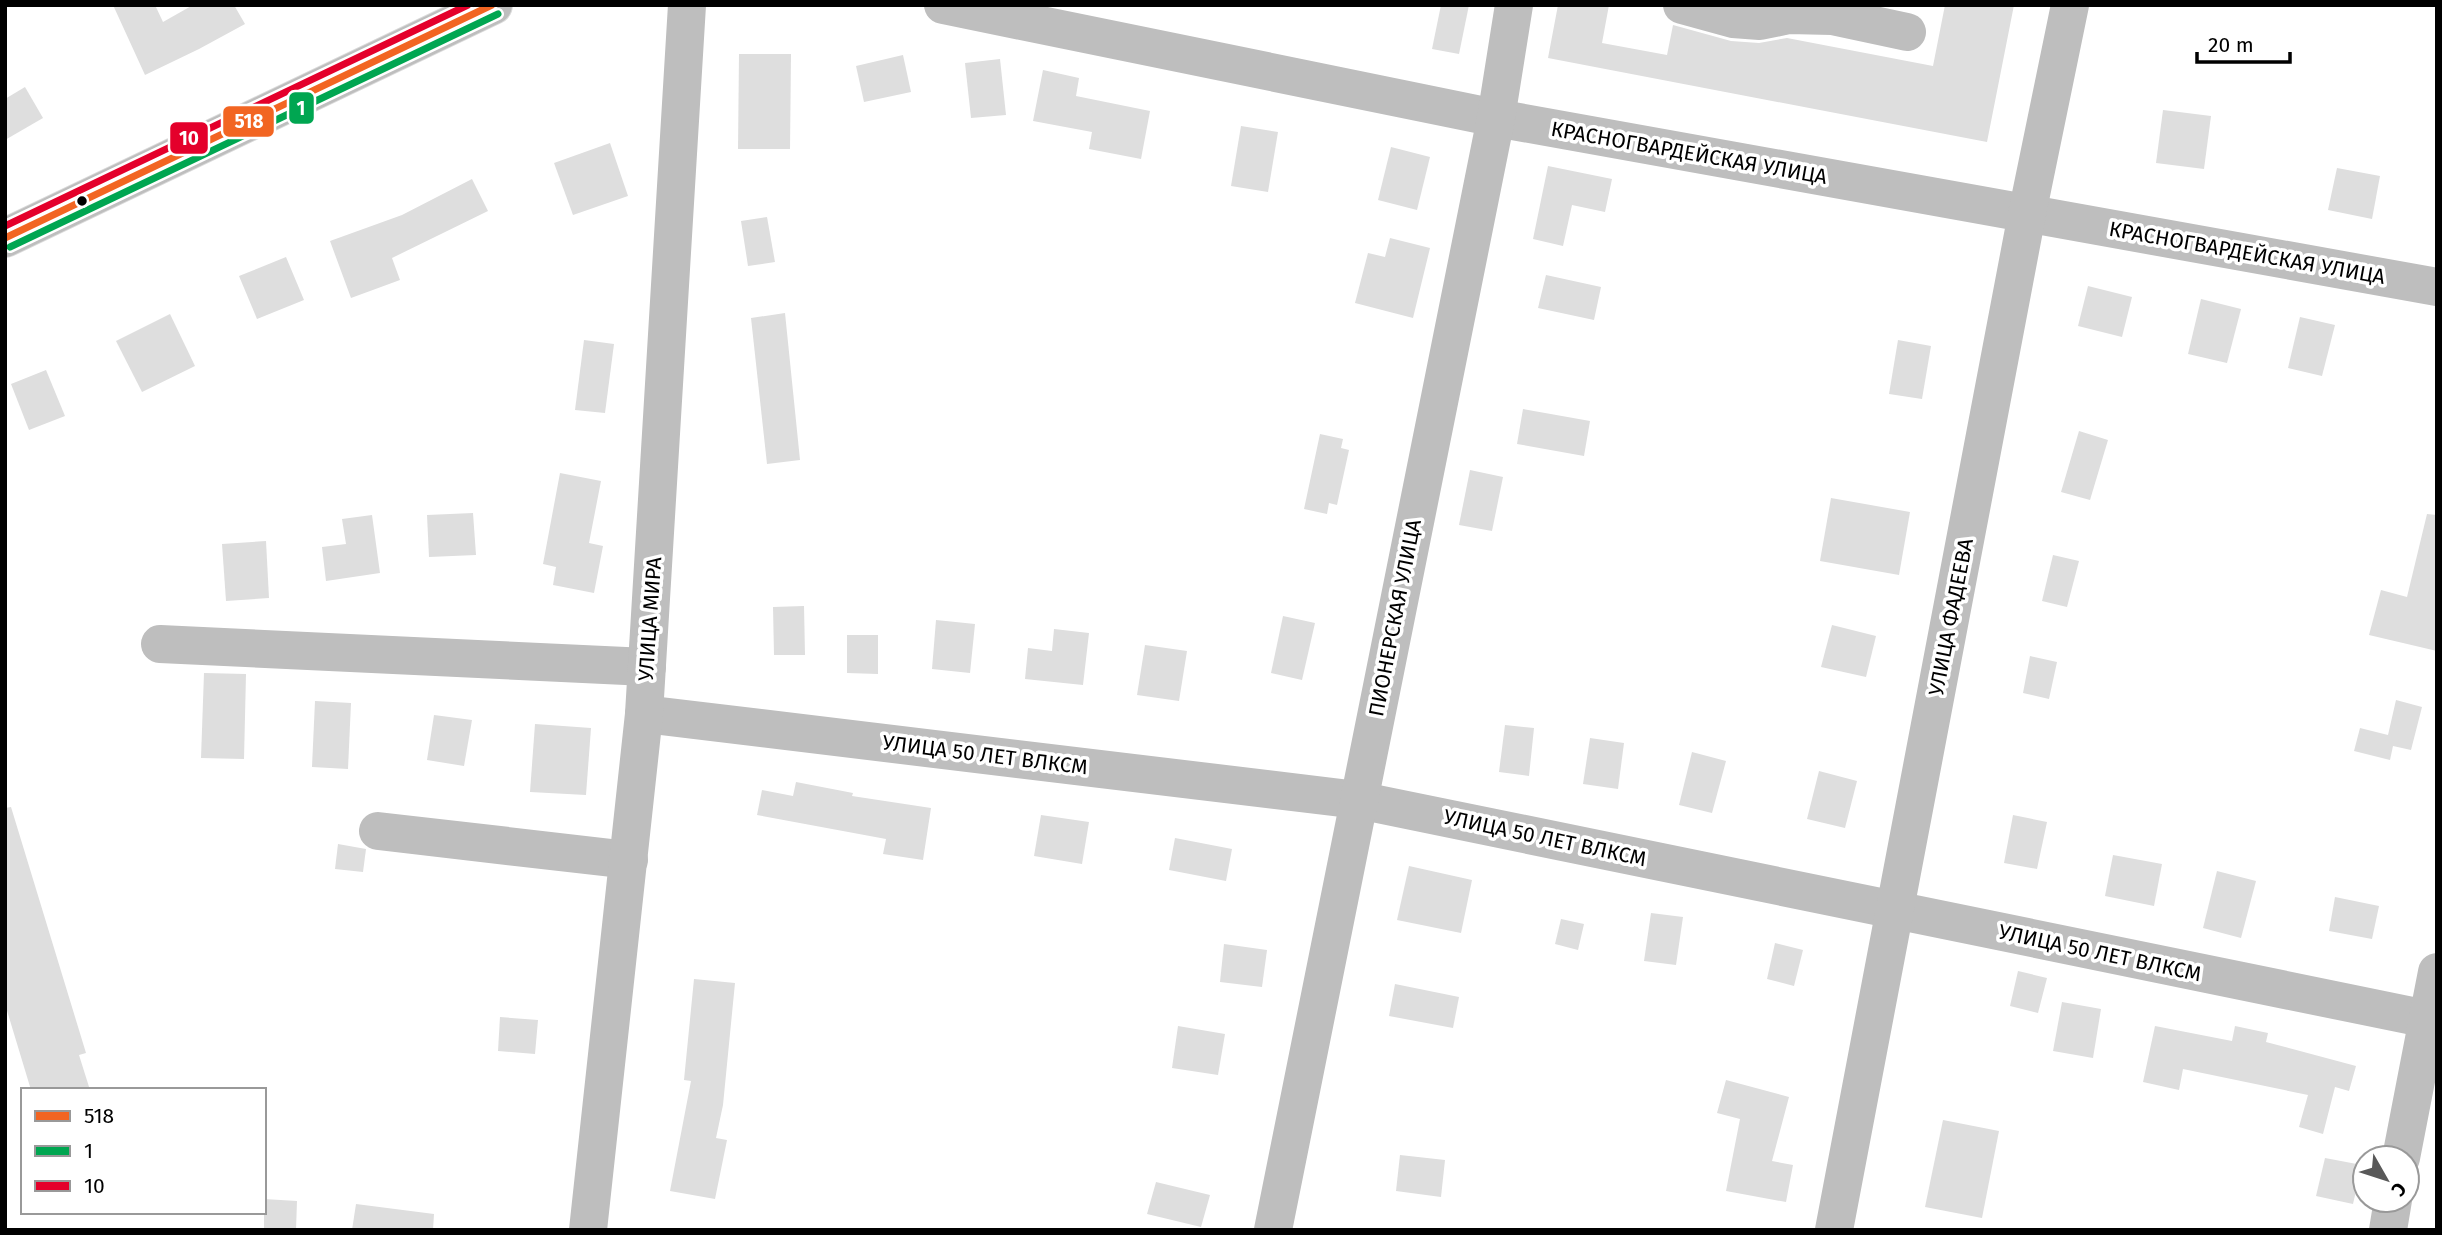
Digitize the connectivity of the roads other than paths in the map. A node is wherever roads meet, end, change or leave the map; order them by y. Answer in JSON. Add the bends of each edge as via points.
{"nodes":[{"id":1,"x":493,"y":5,"type":"edge"},
{"id":2,"x":687,"y":5,"type":"edge"},
{"id":3,"x":943,"y":5,"type":"edge"},
{"id":4,"x":1514,"y":5,"type":"edge"},
{"id":5,"x":1682,"y":5,"type":"edge"},
{"id":6,"x":2070,"y":5,"type":"edge"},
{"id":7,"x":1833,"y":11,"type":"edge"},
{"id":8,"x":1907,"y":32,"type":"dead end"},
{"id":9,"x":1496,"y":118,"type":"junction"},
{"id":10,"x":2027,"y":214,"type":"junction"},
{"id":11,"x":5,"y":238,"type":"edge"},
{"id":12,"x":2437,"y":287,"type":"edge"},
{"id":13,"x":160,"y":645,"type":"dead end"},
{"id":14,"x":647,"y":667,"type":"junction"},
{"id":15,"x":644,"y":714,"type":"junction"},
{"id":16,"x":1359,"y":800,"type":"junction"},
{"id":17,"x":379,"y":831,"type":"dead end"},
{"id":18,"x":629,"y":860,"type":"junction"},
{"id":19,"x":1895,"y":911,"type":"junction"},
{"id":20,"x":2437,"y":972,"type":"edge"},
{"id":21,"x":2432,"y":1020,"type":"edge"},
{"id":22,"x":2404,"y":1144,"type":"edge"},
{"id":23,"x":588,"y":1230,"type":"edge"},
{"id":24,"x":1273,"y":1230,"type":"edge"},
{"id":25,"x":1834,"y":1230,"type":"edge"}],
"edges":[{"from":1,"to":11,"type":"street"},
{"from":2,"to":14,"type":"street","name":"УЛИЦА МИРА"},
{"from":3,"to":9,"type":"street","name":"КРАСНОГВАРДЕЙСКАЯ УЛИЦА"},
{"from":4,"to":9,"type":"street","name":"ПИОНЕРСКАЯ УЛИЦА"},
{"from":5,"to":7,"type":"street","via":[[1760,21]]},
{"from":6,"to":10,"type":"street","name":"УЛИЦА ФАДЕЕВА"},
{"from":7,"to":8,"type":"street"},
{"from":9,"to":10,"type":"street","name":"КРАСНОГВАРДЕЙСКАЯ УЛИЦА"},
{"from":9,"to":16,"type":"street","name":"ПИОНЕРСКАЯ УЛИЦА"},
{"from":10,"to":12,"type":"street","name":"КРАСНОГВАРДЕЙСКАЯ УЛИЦА"},
{"from":10,"to":19,"type":"street","name":"УЛИЦА ФАДЕЕВА"},
{"from":13,"to":14,"type":"street"},
{"from":14,"to":15,"type":"street","name":"УЛИЦА МИРА"},
{"from":15,"to":16,"type":"street","name":"УЛИЦА 50 ЛЕТ ВЛКСМ"},
{"from":15,"to":18,"type":"street","name":"УЛИЦА МИРА"},
{"from":16,"to":19,"type":"street","name":"УЛИЦА 50 ЛЕТ ВЛКСМ"},
{"from":16,"to":24,"type":"street","name":"ПИОНЕРСКАЯ УЛИЦА"},
{"from":17,"to":18,"type":"street"},
{"from":18,"to":23,"type":"street","name":"УЛИЦА МИРА"},
{"from":19,"to":21,"type":"street","name":"УЛИЦА 50 ЛЕТ ВЛКСМ"},
{"from":19,"to":25,"type":"street","name":"УЛИЦА ФАДЕЕВА"},
{"from":20,"to":21,"type":"street"},
{"from":21,"to":22,"type":"street"}]}
